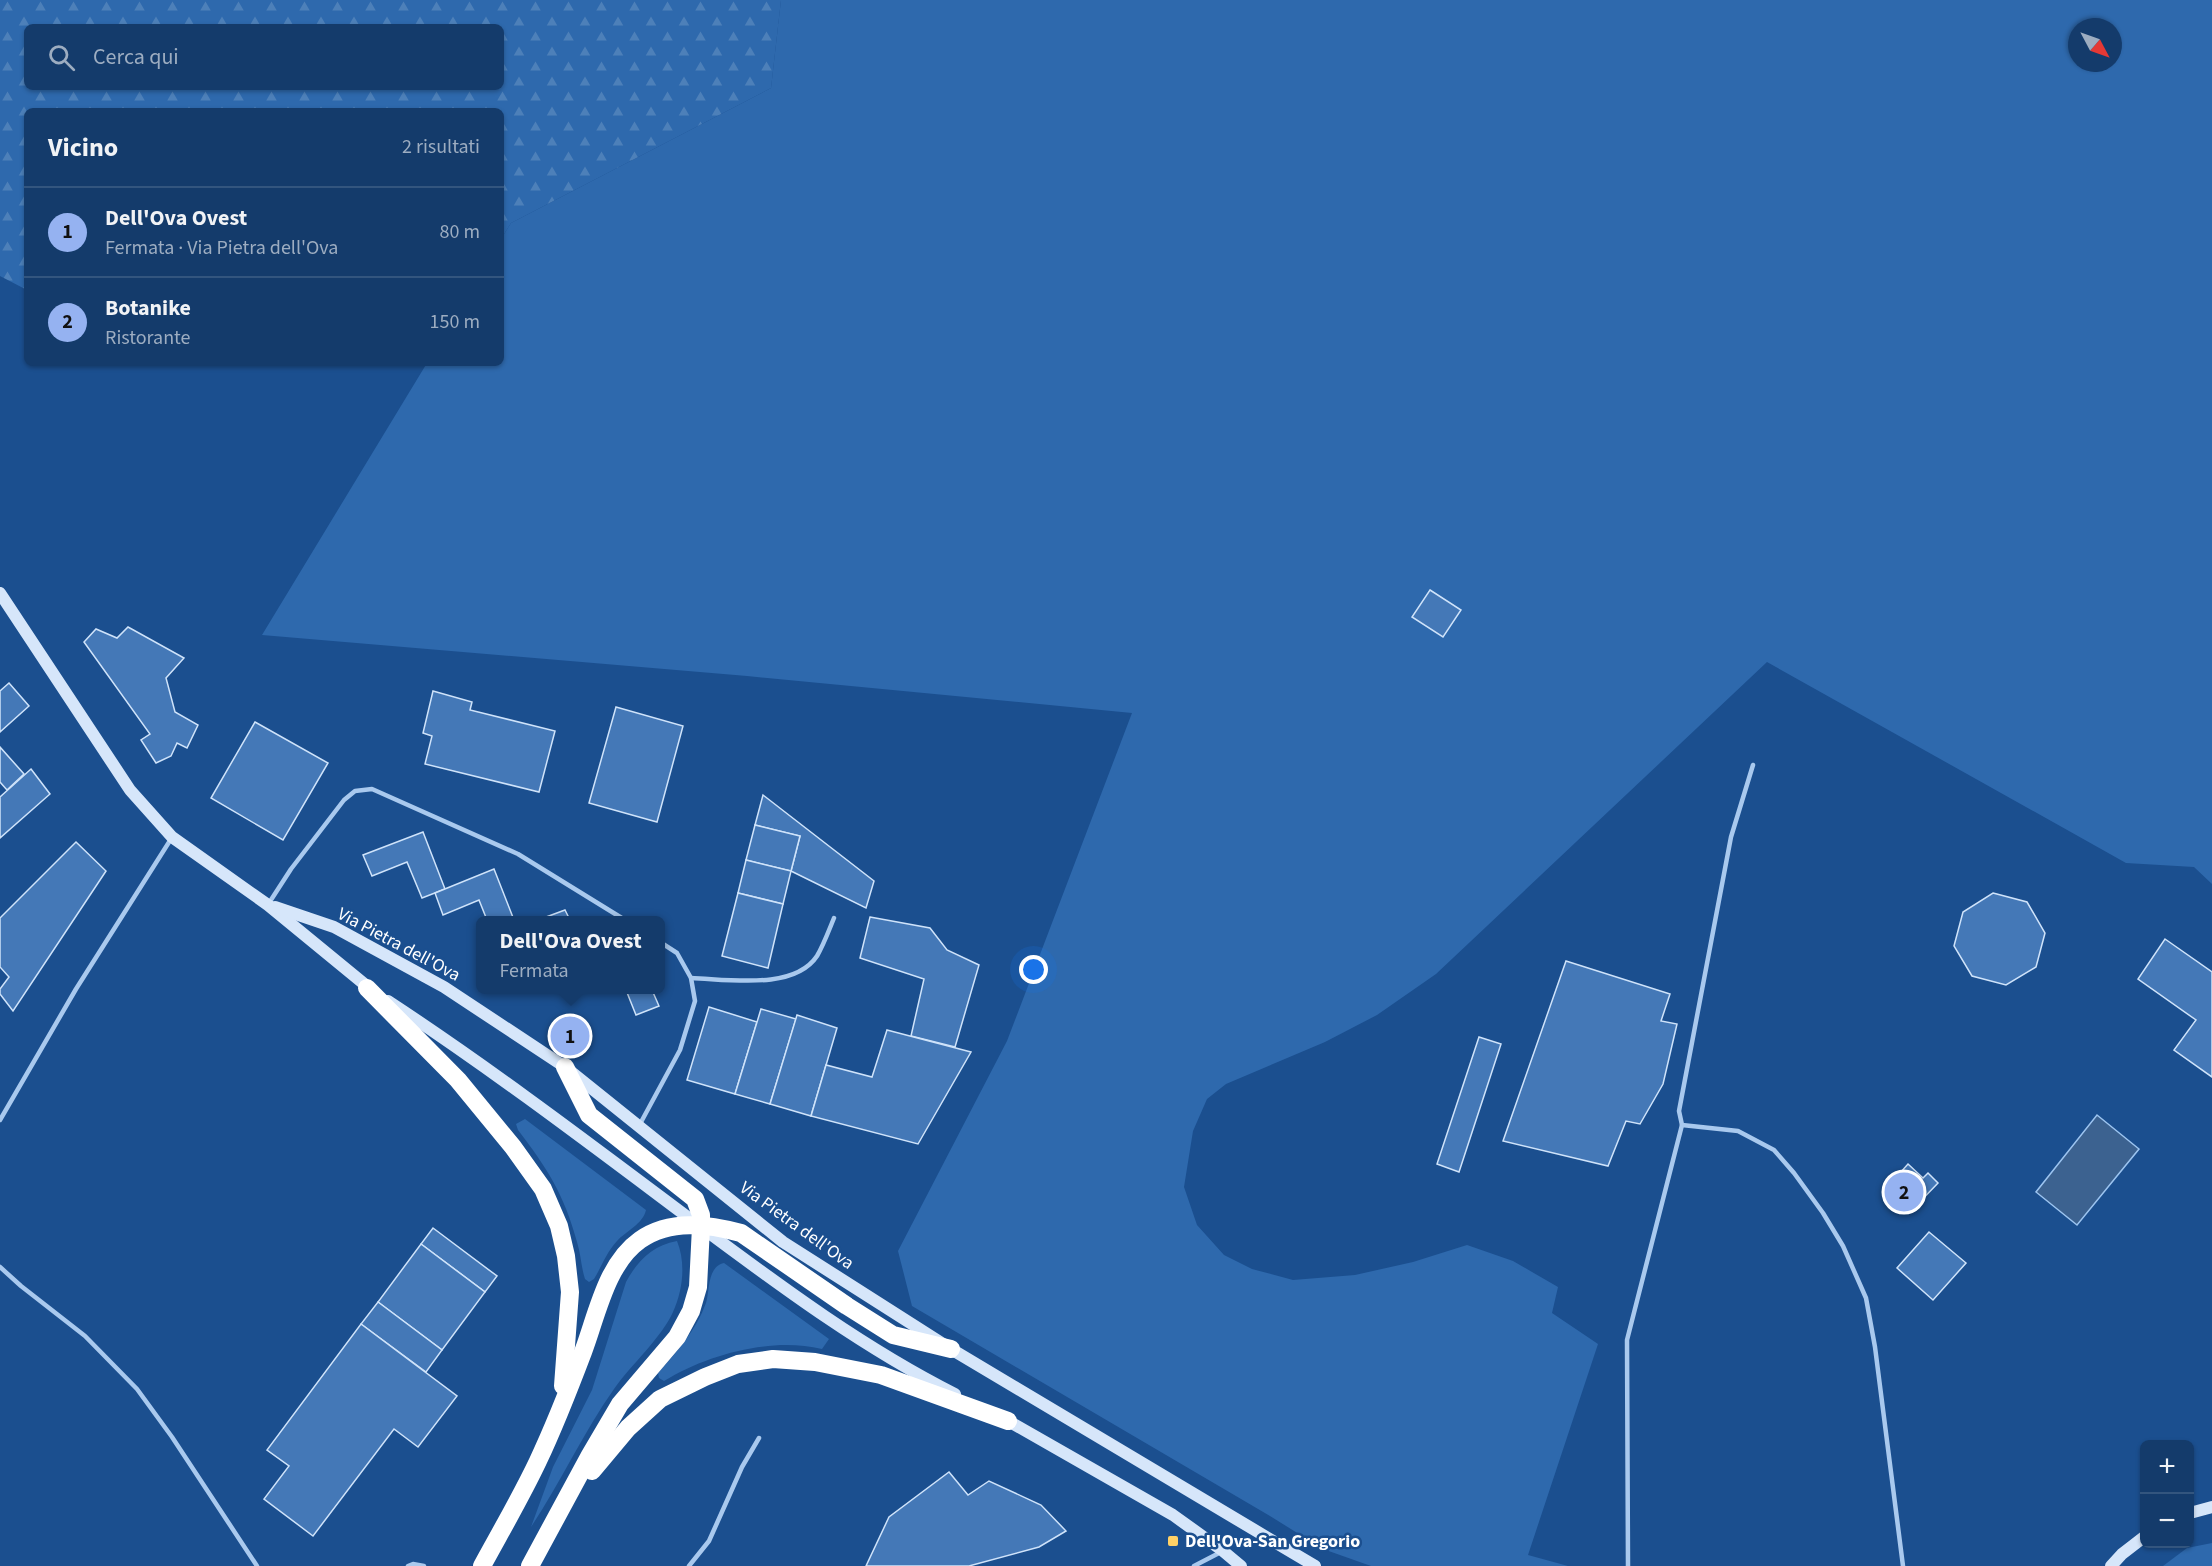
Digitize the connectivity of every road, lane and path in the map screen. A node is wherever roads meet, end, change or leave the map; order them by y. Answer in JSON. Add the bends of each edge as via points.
{"nodes":[{"id":1,"x":0,"y":593,"type":"edge"},
{"id":2,"x":1753,"y":765,"type":"dead end"},
{"id":3,"x":172,"y":837,"type":"junction"},
{"id":4,"x":268,"y":905,"type":"junction"},
{"id":5,"x":617,"y":916,"type":"edge"},
{"id":6,"x":834,"y":918,"type":"dead end"},
{"id":7,"x":665,"y":945,"type":"edge"},
{"id":8,"x":691,"y":978,"type":"junction"},
{"id":9,"x":367,"y":988,"type":"junction"},
{"id":10,"x":565,"y":1067,"type":"junction"},
{"id":11,"x":0,"y":1120,"type":"edge"},
{"id":12,"x":1682,"y":1125,"type":"junction"},
{"id":13,"x":639,"y":1127,"type":"junction"},
{"id":14,"x":701,"y":1227,"type":"junction"},
{"id":15,"x":0,"y":1266,"type":"edge"},
{"id":16,"x":951,"y":1349,"type":"junction"},
{"id":17,"x":560,"y":1412,"type":"junction"},
{"id":18,"x":1008,"y":1421,"type":"junction"},
{"id":19,"x":759,"y":1438,"type":"dead end"},
{"id":20,"x":2212,"y":1507,"type":"edge"},
{"id":21,"x":2194,"y":1512,"type":"edge"},
{"id":22,"x":559,"y":1513,"type":"junction"},
{"id":23,"x":2140,"y":1541,"type":"edge"},
{"id":24,"x":1223,"y":1551,"type":"junction"},
{"id":25,"x":257,"y":1566,"type":"edge"},
{"id":26,"x":408,"y":1566,"type":"edge"},
{"id":27,"x":424,"y":1566,"type":"edge"},
{"id":28,"x":482,"y":1566,"type":"edge"},
{"id":29,"x":530,"y":1566,"type":"edge"},
{"id":30,"x":689,"y":1566,"type":"edge"},
{"id":31,"x":1194,"y":1566,"type":"edge"},
{"id":32,"x":1241,"y":1566,"type":"edge"},
{"id":33,"x":1315,"y":1566,"type":"edge"},
{"id":34,"x":1628,"y":1566,"type":"edge"},
{"id":35,"x":1903,"y":1566,"type":"edge"},
{"id":36,"x":2111,"y":1566,"type":"edge"}],
"edges":[{"from":1,"to":3,"type":"main road","name":"Via Pietra dell'Ova","via":[[130,790]]},
{"from":2,"to":12,"type":"lane","via":[[1729,848],[1679,1111]]},
{"from":3,"to":4,"type":"main road","name":"Via Pietra dell'Ova"},
{"from":3,"to":11,"type":"lane","via":[[76,989]]},
{"from":4,"to":5,"type":"lane","via":[[344,800],[355,791],[372,789],[518,854]]},
{"from":4,"to":9,"type":"main road","name":"Via Pietra dell'Ova"},
{"from":4,"to":10,"type":"main road","name":"Via Pietra dell'Ova","via":[[334,927],[444,987]]},
{"from":6,"to":8,"type":"lane","via":[[817,957],[800,972],[773,981]]},
{"from":7,"to":8,"type":"lane","via":[[677,953]]},
{"from":8,"to":13,"type":"lane","via":[[695,1000],[686,1034]]},
{"from":9,"to":14,"type":"main road","name":"Via Pietra dell'Ova","via":[[460,1048]]},
{"from":9,"to":17,"type":"highway","via":[[458,1080],[543,1190],[561,1236],[570,1292]]},
{"from":10,"to":13,"type":"main road","name":"Via Pietra dell'Ova"},
{"from":10,"to":14,"type":"highway","via":[[590,1115],[695,1199]]},
{"from":12,"to":34,"type":"lane","via":[[1627,1340]]},
{"from":12,"to":35,"type":"lane","via":[[1738,1131],[1774,1150],[1823,1213],[1843,1246],[1866,1298]]},
{"from":13,"to":16,"type":"main road","name":"Via Pietra dell'Ova","via":[[783,1242]]},
{"from":14,"to":16,"type":"highway","via":[[741,1233],[893,1335]]},
{"from":14,"to":17,"type":"highway","via":[[661,1228],[639,1240],[621,1258]]},
{"from":14,"to":18,"type":"main road","name":"Via Pietra dell'Ova","via":[[793,1296],[855,1336],[921,1377]]},
{"from":14,"to":22,"type":"highway","via":[[698,1287],[691,1311],[677,1337],[620,1404]]},
{"from":15,"to":25,"type":"lane","via":[[85,1336],[137,1389]]},
{"from":16,"to":33,"type":"main road","name":"Via Pietra dell'Ova"},
{"from":17,"to":28,"type":"highway"},
{"from":18,"to":22,"type":"highway","via":[[880,1375],[815,1362],[774,1359],[738,1364],[660,1399],[609,1448]]},
{"from":18,"to":24,"type":"main road","name":"Via Pietra dell'Ova","via":[[1173,1515]]},
{"from":19,"to":30,"type":"lane","via":[[709,1541]]},
{"from":20,"to":21,"type":"main road"},
{"from":22,"to":29,"type":"highway"},
{"from":23,"to":36,"type":"main road"},
{"from":24,"to":31,"type":"lane"},
{"from":24,"to":32,"type":"main road","name":"Via Pietra dell'Ova"},
{"from":26,"to":27,"type":"lane"}]}
